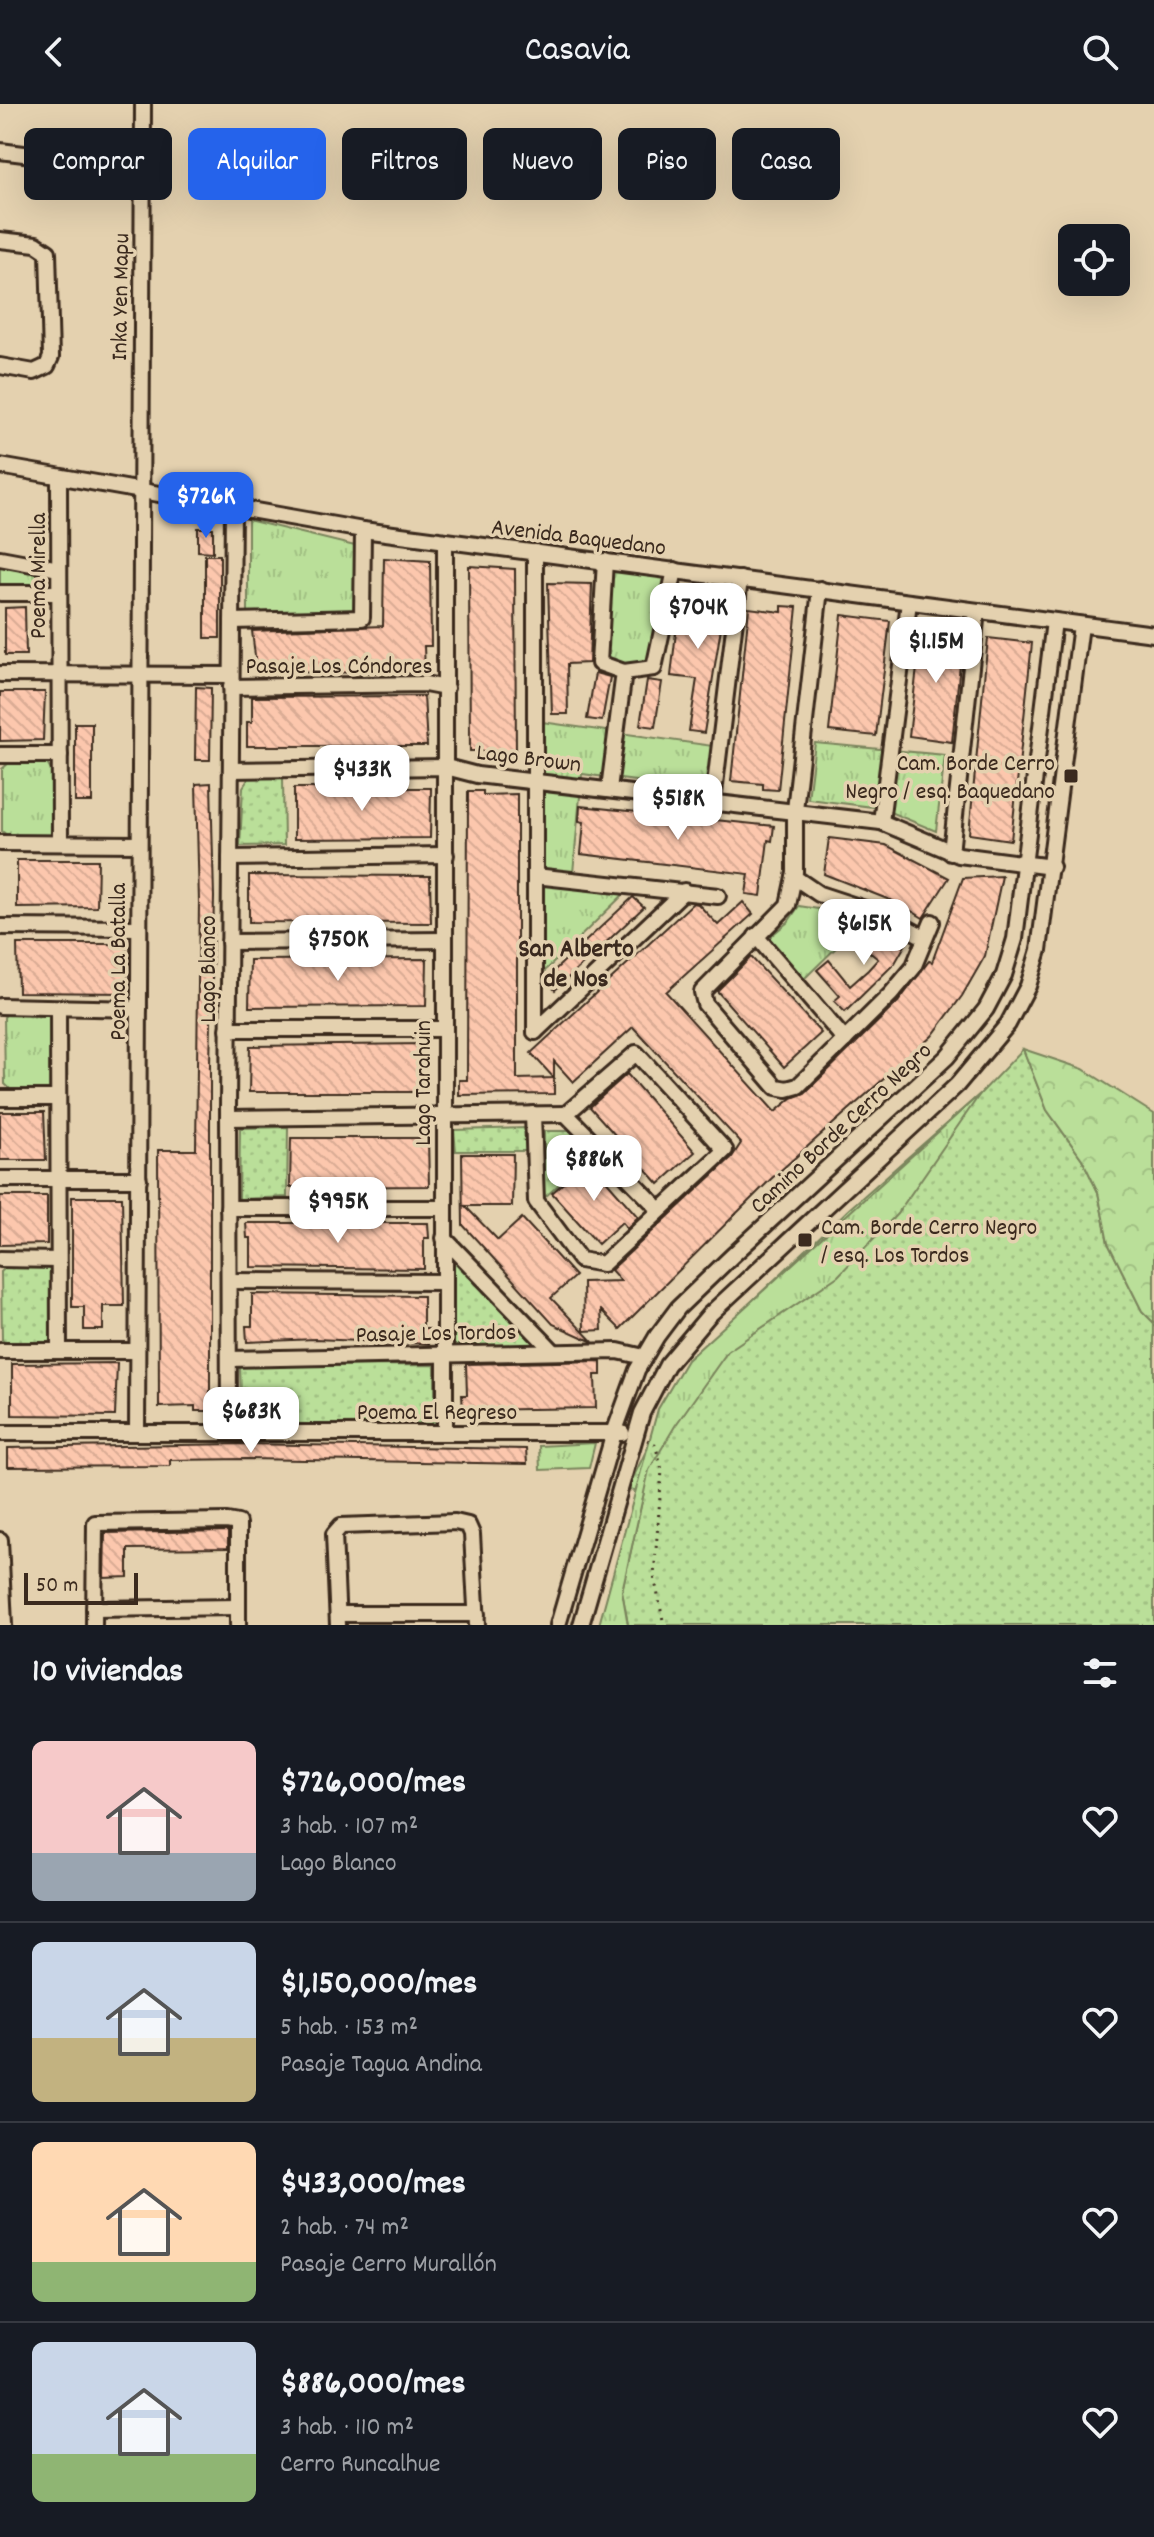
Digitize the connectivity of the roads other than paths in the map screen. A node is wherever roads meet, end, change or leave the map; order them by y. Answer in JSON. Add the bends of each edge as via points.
{"nodes":[{"id":1,"x":143,"y":104,"type":"edge"},
{"id":2,"x":143,"y":128,"type":"edge"},
{"id":3,"x":0,"y":151,"type":"edge"},
{"id":4,"x":24,"y":154,"type":"edge"},
{"id":5,"x":142,"y":200,"type":"edge"},
{"id":6,"x":0,"y":240,"type":"edge"},
{"id":7,"x":0,"y":366,"type":"edge"},
{"id":8,"x":0,"y":466,"type":"edge"},
{"id":9,"x":59,"y":477,"type":"junction"},
{"id":10,"x":139,"y":491,"type":"junction"},
{"id":11,"x":233,"y":506,"type":"junction"},
{"id":12,"x":363,"y":530,"type":"junction"},
{"id":13,"x":445,"y":541,"type":"junction"},
{"id":14,"x":535,"y":552,"type":"junction"},
{"id":15,"x":0,"y":558,"type":"edge"},
{"id":16,"x":605,"y":561,"type":"junction"},
{"id":17,"x":59,"y":569,"type":"junction"},
{"id":18,"x":675,"y":570,"type":"junction"},
{"id":19,"x":740,"y":579,"type":"junction"},
{"id":20,"x":820,"y":589,"type":"junction"},
{"id":21,"x":0,"y":593,"type":"edge"},
{"id":22,"x":59,"y":593,"type":"junction"},
{"id":23,"x":909,"y":602,"type":"junction"},
{"id":24,"x":977,"y":611,"type":"junction"},
{"id":25,"x":232,"y":621,"type":"junction"},
{"id":26,"x":1054,"y":621,"type":"junction"},
{"id":27,"x":1081,"y":625,"type":"junction"},
{"id":28,"x":1154,"y":634,"type":"edge"},
{"id":29,"x":624,"y":672,"type":"junction"},
{"id":30,"x":0,"y":674,"type":"edge"},
{"id":31,"x":59,"y":674,"type":"junction"},
{"id":32,"x":139,"y":675,"type":"junction"},
{"id":33,"x":231,"y":681,"type":"junction"},
{"id":34,"x":446,"y":688,"type":"junction"},
{"id":35,"x":0,"y":755,"type":"edge"},
{"id":36,"x":60,"y":755,"type":"junction"},
{"id":37,"x":446,"y":767,"type":"junction"},
{"id":38,"x":231,"y":770,"type":"junction"},
{"id":39,"x":535,"y":781,"type":"junction"},
{"id":40,"x":609,"y":789,"type":"junction"},
{"id":41,"x":713,"y":801,"type":"junction"},
{"id":42,"x":795,"y":810,"type":"junction"},
{"id":43,"x":881,"y":822,"type":"junction"},
{"id":44,"x":0,"y":843,"type":"edge"},
{"id":45,"x":60,"y":843,"type":"junction"},
{"id":46,"x":139,"y":844,"type":"junction"},
{"id":47,"x":951,"y":853,"type":"junction"},
{"id":48,"x":446,"y":855,"type":"junction"},
{"id":49,"x":230,"y":858,"type":"junction"},
{"id":50,"x":1025,"y":863,"type":"junction"},
{"id":51,"x":1052,"y":867,"type":"junction"},
{"id":52,"x":535,"y":876,"type":"junction"},
{"id":53,"x":794,"y":877,"type":"junction"},
{"id":54,"x":684,"y":891,"type":"junction"},
{"id":55,"x":718,"y":896,"type":"dead end"},
{"id":56,"x":932,"y":922,"type":"dead end"},
{"id":57,"x":0,"y":927,"type":"edge"},
{"id":58,"x":139,"y":928,"type":"junction"},
{"id":59,"x":756,"y":936,"type":"junction"},
{"id":60,"x":924,"y":937,"type":"junction"},
{"id":61,"x":445,"y":940,"type":"junction"},
{"id":62,"x":229,"y":942,"type":"junction"},
{"id":63,"x":0,"y":1006,"type":"edge"},
{"id":64,"x":58,"y":1008,"type":"junction"},
{"id":65,"x":139,"y":1009,"type":"junction"},
{"id":66,"x":228,"y":1029,"type":"junction"},
{"id":67,"x":444,"y":1029,"type":"junction"},
{"id":68,"x":845,"y":1040,"type":"junction"},
{"id":69,"x":0,"y":1098,"type":"edge"},
{"id":70,"x":58,"y":1098,"type":"junction"},
{"id":71,"x":533,"y":1114,"type":"junction"},
{"id":72,"x":566,"y":1114,"type":"junction"},
{"id":73,"x":443,"y":1117,"type":"junction"},
{"id":74,"x":228,"y":1118,"type":"junction"},
{"id":75,"x":0,"y":1179,"type":"edge"},
{"id":76,"x":58,"y":1179,"type":"junction"},
{"id":77,"x":139,"y":1179,"type":"junction"},
{"id":78,"x":228,"y":1208,"type":"junction"},
{"id":79,"x":444,"y":1208,"type":"junction"},
{"id":80,"x":660,"y":1210,"type":"junction"},
{"id":81,"x":444,"y":1238,"type":"junction"},
{"id":82,"x":0,"y":1259,"type":"edge"},
{"id":83,"x":58,"y":1260,"type":"junction"},
{"id":84,"x":229,"y":1281,"type":"junction"},
{"id":85,"x":444,"y":1282,"type":"junction"},
{"id":86,"x":0,"y":1351,"type":"edge"},
{"id":87,"x":59,"y":1351,"type":"junction"},
{"id":88,"x":137,"y":1351,"type":"junction"},
{"id":89,"x":553,"y":1351,"type":"junction"},
{"id":90,"x":444,"y":1354,"type":"junction"},
{"id":91,"x":644,"y":1357,"type":"junction"},
{"id":92,"x":229,"y":1359,"type":"junction"},
{"id":93,"x":634,"y":1432,"type":"junction"},
{"id":94,"x":0,"y":1433,"type":"edge"},
{"id":95,"x":137,"y":1433,"type":"junction"},
{"id":96,"x":229,"y":1433,"type":"junction"},
{"id":97,"x":445,"y":1433,"type":"junction"},
{"id":98,"x":614,"y":1433,"type":"junction"},
{"id":99,"x":0,"y":1540,"type":"edge"},
{"id":100,"x":2,"y":1600,"type":"edge"},
{"id":101,"x":238,"y":1607,"type":"junction"},
{"id":102,"x":94,"y":1609,"type":"junction"},
{"id":103,"x":477,"y":1619,"type":"edge"},
{"id":104,"x":338,"y":1620,"type":"edge"},
{"id":105,"x":4,"y":1625,"type":"edge"},
{"id":106,"x":94,"y":1625,"type":"edge"},
{"id":107,"x":238,"y":1625,"type":"edge"},
{"id":108,"x":558,"y":1625,"type":"edge"},
{"id":109,"x":581,"y":1625,"type":"edge"}],
"edges":[{"from":1,"to":2,"type":"street","name":"Inka Yen Mapu"},
{"from":3,"to":4,"type":"street"},
{"from":5,"to":10,"type":"street","name":"Inka Yen Mapu"},
{"from":6,"to":7,"type":"street","via":[[46,250],[51,357],[44,369],[34,372]]},
{"from":8,"to":9,"type":"street","name":"Avenida Baquedano"},
{"from":9,"to":10,"type":"street","name":"Avenida Baquedano"},
{"from":9,"to":17,"type":"street","name":"Poema Mirella"},
{"from":10,"to":11,"type":"street","name":"Avenida Baquedano"},
{"from":10,"to":32,"type":"street","name":"Poema La Batalla"},
{"from":11,"to":12,"type":"street","name":"Avenida Baquedano"},
{"from":11,"to":25,"type":"street","name":"Lago Blanco"},
{"from":12,"to":13,"type":"street","name":"Avenida Baquedano"},
{"from":12,"to":25,"type":"street","via":[[362,618]]},
{"from":13,"to":14,"type":"street","name":"Avenida Baquedano"},
{"from":13,"to":34,"type":"street","name":"Lago Tarahuin"},
{"from":14,"to":16,"type":"street","name":"Avenida Baquedano"},
{"from":14,"to":39,"type":"street"},
{"from":15,"to":17,"type":"street"},
{"from":16,"to":18,"type":"street","name":"Avenida Baquedano"},
{"from":16,"to":29,"type":"street","via":[[599,663]]},
{"from":17,"to":22,"type":"street","name":"Poema Mirella"},
{"from":18,"to":19,"type":"street","name":"Avenida Baquedano"},
{"from":18,"to":29,"type":"street","via":[[654,668]]},
{"from":19,"to":20,"type":"street","name":"Avenida Baquedano"},
{"from":19,"to":41,"type":"street"},
{"from":20,"to":23,"type":"street","name":"Avenida Baquedano"},
{"from":20,"to":42,"type":"street"},
{"from":21,"to":22,"type":"street"},
{"from":22,"to":31,"type":"street","name":"Poema Mirella"},
{"from":23,"to":24,"type":"street","name":"Avenida Baquedano"},
{"from":23,"to":43,"type":"street"},
{"from":24,"to":26,"type":"street","name":"Avenida Baquedano"},
{"from":24,"to":47,"type":"street"},
{"from":25,"to":33,"type":"street","name":"Lago Blanco"},
{"from":26,"to":27,"type":"street","name":"Avenida Baquedano"},
{"from":26,"to":50,"type":"street","name":"Camino Borde Cerro Negro"},
{"from":27,"to":28,"type":"street","name":"Avenida Baquedano"},
{"from":27,"to":51,"type":"street","name":"Camino Borde Cerro Negro"},
{"from":29,"to":40,"type":"street"},
{"from":30,"to":31,"type":"street","name":"Pasaje Los Cóndores"},
{"from":31,"to":32,"type":"street","name":"Pasaje Los Cóndores"},
{"from":31,"to":36,"type":"street","name":"Poema Mirella"},
{"from":32,"to":33,"type":"street","name":"Pasaje Los Cóndores"},
{"from":32,"to":46,"type":"street","name":"Poema La Batalla"},
{"from":33,"to":34,"type":"street","name":"Pasaje Los Cóndores"},
{"from":33,"to":38,"type":"street","name":"Lago Blanco"},
{"from":34,"to":37,"type":"street","name":"Lago Tarahuin"},
{"from":35,"to":36,"type":"street"},
{"from":36,"to":45,"type":"street","name":"Poema Mirella"},
{"from":37,"to":38,"type":"street","name":"Lago Brown"},
{"from":37,"to":39,"type":"street","name":"Lago Brown"},
{"from":37,"to":48,"type":"street","name":"Lago Tarahuin"},
{"from":38,"to":49,"type":"street","name":"Lago Blanco"},
{"from":39,"to":40,"type":"street","name":"Lago Brown"},
{"from":39,"to":52,"type":"street"},
{"from":40,"to":41,"type":"street","name":"Lago Brown"},
{"from":41,"to":42,"type":"street","name":"Lago Brown"},
{"from":42,"to":43,"type":"street","name":"Lago Brown"},
{"from":42,"to":53,"type":"street"},
{"from":43,"to":47,"type":"street","name":"Lago Brown"},
{"from":44,"to":45,"type":"street"},
{"from":45,"to":46,"type":"street"},
{"from":46,"to":58,"type":"street","name":"Poema La Batalla"},
{"from":47,"to":50,"type":"street","name":"Lago Brown"},
{"from":48,"to":49,"type":"street"},
{"from":48,"to":61,"type":"street","name":"Lago Tarahuin"},
{"from":49,"to":62,"type":"street","name":"Lago Blanco"},
{"from":50,"to":51,"type":"street","name":"Lago Brown"},
{"from":50,"to":91,"type":"street","name":"Camino Borde Cerro Negro","via":[[1010,959],[974,1028],[678,1308]]},
{"from":51,"to":93,"type":"street","name":"Camino Borde Cerro Negro","via":[[1034,971],[999,1038],[957,1085],[698,1326],[667,1365]]},
{"from":52,"to":54,"type":"street"},
{"from":52,"to":54,"type":"street","via":[[535,1032]]},
{"from":53,"to":59,"type":"street","via":[[788,905]]},
{"from":53,"to":60,"type":"street","via":[[819,894],[883,915]]},
{"from":54,"to":55,"type":"street"},
{"from":56,"to":60,"type":"street"},
{"from":57,"to":58,"type":"street"},
{"from":58,"to":65,"type":"street","name":"Poema La Batalla"},
{"from":59,"to":68,"type":"street"},
{"from":59,"to":68,"type":"street","via":[[702,992],[705,1004],[776,1087],[798,1086]]},
{"from":60,"to":68,"type":"street","via":[[913,968]]},
{"from":61,"to":62,"type":"street"},
{"from":61,"to":67,"type":"street","name":"Lago Tarahuin"},
{"from":62,"to":66,"type":"street","name":"Lago Blanco"},
{"from":63,"to":64,"type":"street"},
{"from":64,"to":65,"type":"street"},
{"from":64,"to":70,"type":"street"},
{"from":65,"to":77,"type":"street","name":"Poema La Batalla"},
{"from":66,"to":67,"type":"street"},
{"from":66,"to":74,"type":"street","name":"Lago Blanco"},
{"from":67,"to":73,"type":"street","name":"Lago Tarahuin"},
{"from":69,"to":70,"type":"street"},
{"from":70,"to":76,"type":"street"},
{"from":71,"to":72,"type":"street"},
{"from":71,"to":73,"type":"street"},
{"from":71,"to":80,"type":"street","via":[[536,1201],[580,1260],[603,1264]]},
{"from":72,"to":80,"type":"street"},
{"from":72,"to":80,"type":"street","via":[[636,1053],[725,1150]]},
{"from":73,"to":74,"type":"street"},
{"from":73,"to":79,"type":"street","name":"Lago Tarahuin"},
{"from":74,"to":78,"type":"street","name":"Lago Blanco"},
{"from":75,"to":76,"type":"street"},
{"from":76,"to":77,"type":"street"},
{"from":76,"to":83,"type":"street"},
{"from":77,"to":88,"type":"street","name":"Poema La Batalla"},
{"from":78,"to":79,"type":"street"},
{"from":78,"to":84,"type":"street","name":"Lago Blanco"},
{"from":79,"to":81,"type":"street","name":"Lago Tarahuin"},
{"from":81,"to":85,"type":"street","name":"Lago Tarahuin"},
{"from":81,"to":89,"type":"street"},
{"from":82,"to":83,"type":"street"},
{"from":83,"to":87,"type":"street"},
{"from":84,"to":85,"type":"street"},
{"from":84,"to":92,"type":"street","name":"Lago Blanco"},
{"from":85,"to":90,"type":"street","name":"Lago Tarahuin"},
{"from":86,"to":87,"type":"street"},
{"from":87,"to":88,"type":"street"},
{"from":88,"to":95,"type":"street","name":"Poema La Batalla"},
{"from":89,"to":90,"type":"street","name":"Pasaje Los Tordos"},
{"from":89,"to":91,"type":"street","name":"Pasaje Los Tordos","via":[[618,1351]]},
{"from":90,"to":92,"type":"street","name":"Pasaje Los Tordos"},
{"from":90,"to":97,"type":"street","name":"Lago Tarahuin"},
{"from":91,"to":98,"type":"street","name":"Camino Borde Cerro Negro"},
{"from":92,"to":96,"type":"street","name":"Lago Blanco"},
{"from":93,"to":98,"type":"street","name":"Poema El Regreso"},
{"from":93,"to":109,"type":"street","name":"Camino Borde Cerro Negro"},
{"from":94,"to":95,"type":"street","name":"Poema El Regreso"},
{"from":95,"to":96,"type":"street","name":"Poema El Regreso"},
{"from":96,"to":97,"type":"street","name":"Poema El Regreso"},
{"from":97,"to":98,"type":"street","name":"Poema El Regreso"},
{"from":98,"to":108,"type":"street","name":"Camino Borde Cerro Negro"},
{"from":99,"to":100,"type":"street"},
{"from":100,"to":105,"type":"street"},
{"from":101,"to":102,"type":"street"},
{"from":101,"to":102,"type":"street","via":[[238,1523],[95,1523]]},
{"from":101,"to":107,"type":"street"},
{"from":102,"to":106,"type":"street"},
{"from":103,"to":104,"type":"street"},
{"from":103,"to":104,"type":"street","via":[[472,1534],[468,1525],[440,1522],[341,1526],[334,1534]]}]}
